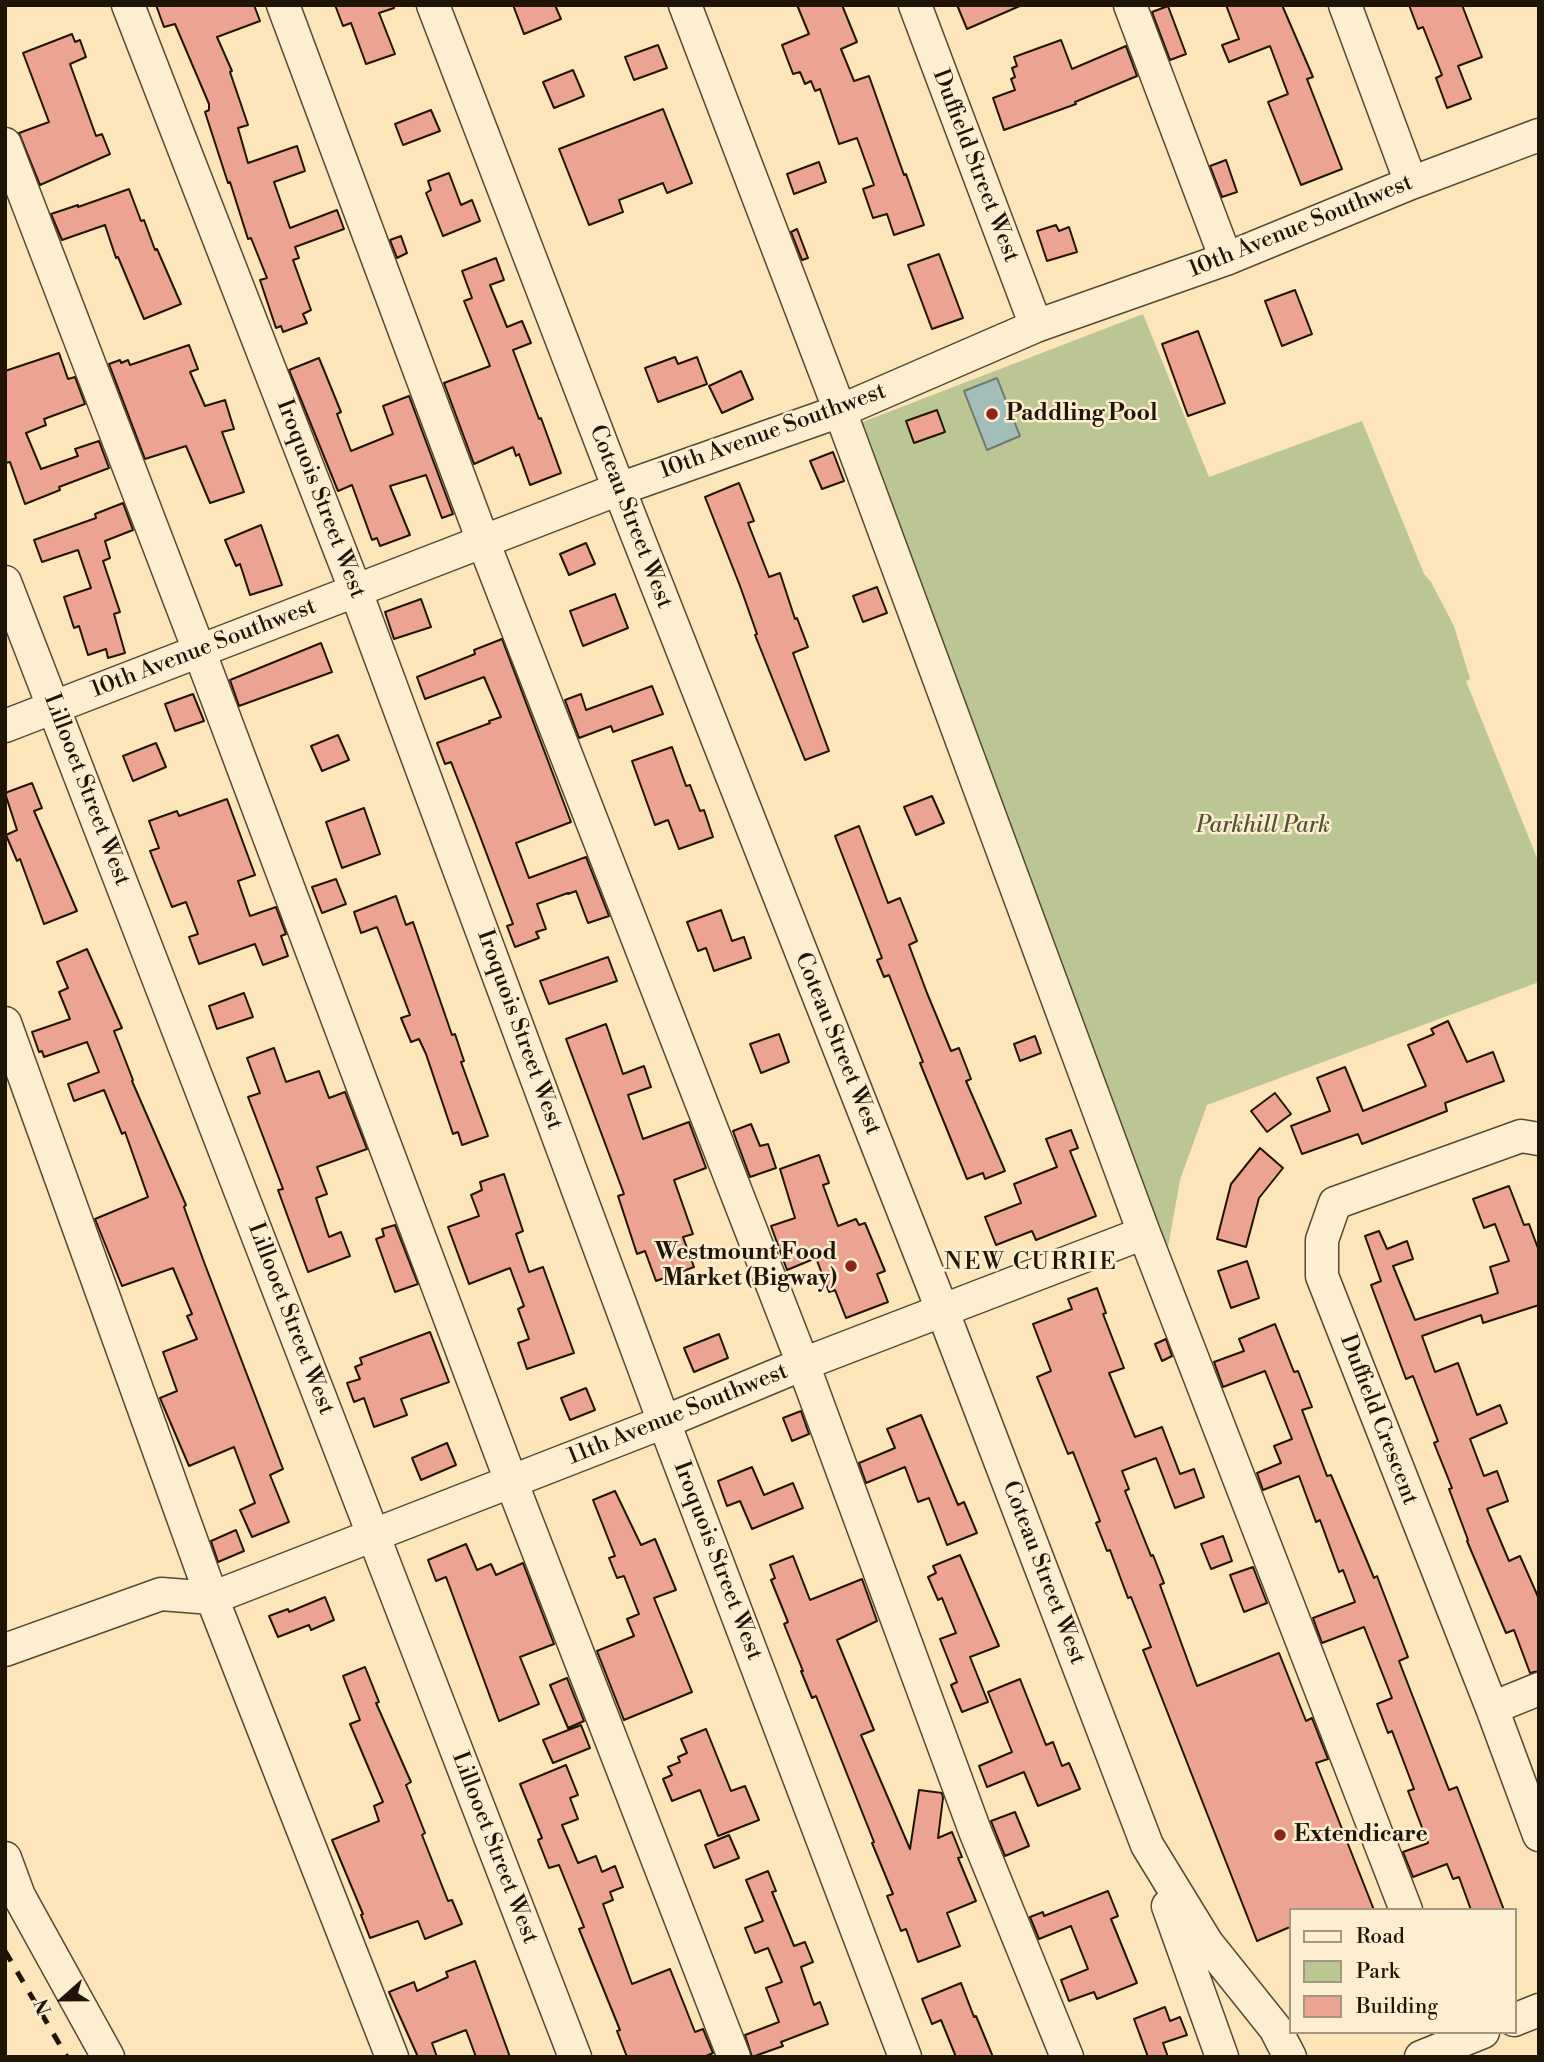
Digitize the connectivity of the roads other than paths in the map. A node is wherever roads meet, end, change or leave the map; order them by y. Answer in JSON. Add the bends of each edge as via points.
{"nodes":[{"id":1,"x":128,"y":5,"type":"edge"},
{"id":2,"x":283,"y":5,"type":"edge"},
{"id":3,"x":433,"y":5,"type":"edge"},
{"id":4,"x":685,"y":5,"type":"edge"},
{"id":5,"x":915,"y":5,"type":"edge"},
{"id":6,"x":1130,"y":5,"type":"edge"},
{"id":7,"x":1345,"y":5,"type":"edge"},
{"id":8,"x":1539,"y":135,"type":"edge"},
{"id":9,"x":5,"y":144,"type":"edge"},
{"id":10,"x":1411,"y":183,"type":"junction"},
{"id":11,"x":1226,"y":259,"type":"junction"},
{"id":12,"x":1036,"y":326,"type":"junction"},
{"id":13,"x":840,"y":411,"type":"junction"},
{"id":14,"x":619,"y":489,"type":"junction"},
{"id":15,"x":484,"y":541,"type":"junction"},
{"id":16,"x":5,"y":582,"type":"edge"},
{"id":17,"x":355,"y":589,"type":"junction"},
{"id":18,"x":200,"y":653,"type":"junction"},
{"id":19,"x":54,"y":708,"type":"junction"},
{"id":20,"x":5,"y":726,"type":"edge"},
{"id":21,"x":5,"y":1023,"type":"edge"},
{"id":22,"x":1539,"y":1139,"type":"edge"},
{"id":23,"x":1144,"y":1233,"type":"junction"},
{"id":24,"x":943,"y":1312,"type":"junction"},
{"id":25,"x":803,"y":1364,"type":"junction"},
{"id":26,"x":664,"y":1422,"type":"junction"},
{"id":27,"x":511,"y":1481,"type":"junction"},
{"id":28,"x":373,"y":1536,"type":"junction"},
{"id":29,"x":212,"y":1598,"type":"junction"},
{"id":30,"x":5,"y":1650,"type":"edge"},
{"id":31,"x":1539,"y":1689,"type":"edge"},
{"id":32,"x":1492,"y":1708,"type":"junction"},
{"id":33,"x":1539,"y":1835,"type":"edge"},
{"id":34,"x":1147,"y":1845,"type":"junction"},
{"id":35,"x":5,"y":1858,"type":"edge"},
{"id":36,"x":1405,"y":1908,"type":"edge"},
{"id":37,"x":1539,"y":2010,"type":"edge"},
{"id":38,"x":1516,"y":2019,"type":"edge"},
{"id":39,"x":1464,"y":2041,"type":"edge"},
{"id":40,"x":108,"y":2057,"type":"edge"},
{"id":41,"x":392,"y":2057,"type":"edge"},
{"id":42,"x":575,"y":2057,"type":"edge"},
{"id":43,"x":734,"y":2057,"type":"edge"},
{"id":44,"x":905,"y":2057,"type":"edge"},
{"id":45,"x":1067,"y":2057,"type":"edge"},
{"id":46,"x":1222,"y":2057,"type":"edge"},
{"id":47,"x":1290,"y":2057,"type":"edge"},
{"id":48,"x":1421,"y":2057,"type":"edge"}],
"edges":[{"from":1,"to":17,"type":"street","name":"Iroquois Street West"},
{"from":2,"to":15,"type":"street"},
{"from":3,"to":14,"type":"street","name":"Coteau Street West"},
{"from":4,"to":13,"type":"street"},
{"from":5,"to":12,"type":"street","name":"Duffield Street West"},
{"from":6,"to":11,"type":"street"},
{"from":7,"to":10,"type":"street"},
{"from":8,"to":10,"type":"street","name":"10th Avenue Southwest"},
{"from":9,"to":18,"type":"street"},
{"from":10,"to":11,"type":"street","name":"10th Avenue Southwest"},
{"from":11,"to":12,"type":"street","name":"10th Avenue Southwest"},
{"from":12,"to":13,"type":"street","name":"10th Avenue Southwest"},
{"from":13,"to":14,"type":"street","name":"10th Avenue Southwest"},
{"from":13,"to":23,"type":"street"},
{"from":14,"to":15,"type":"street","name":"10th Avenue Southwest"},
{"from":14,"to":24,"type":"street","name":"Coteau Street West"},
{"from":15,"to":17,"type":"street","name":"10th Avenue Southwest"},
{"from":15,"to":25,"type":"street"},
{"from":16,"to":19,"type":"street","name":"Lillooet Street West"},
{"from":17,"to":18,"type":"street","name":"10th Avenue Southwest"},
{"from":17,"to":26,"type":"street","name":"Iroquois Street West"},
{"from":18,"to":19,"type":"street","name":"10th Avenue Southwest"},
{"from":18,"to":27,"type":"street"},
{"from":19,"to":20,"type":"street","name":"10th Avenue Southwest"},
{"from":19,"to":28,"type":"street","name":"Lillooet Street West"},
{"from":21,"to":29,"type":"street"},
{"from":22,"to":32,"type":"street","name":"Duffield Crescent","via":[[1521,1136],[1335,1203],[1322,1240],[1322,1276]]},
{"from":23,"to":24,"type":"street","name":"11th Avenue Southwest"},
{"from":23,"to":36,"type":"street"},
{"from":24,"to":25,"type":"street","name":"11th Avenue Southwest"},
{"from":24,"to":34,"type":"street","name":"Coteau Street West"},
{"from":25,"to":26,"type":"street","name":"11th Avenue Southwest"},
{"from":25,"to":45,"type":"street","via":[[975,1831]]},
{"from":26,"to":27,"type":"street","name":"11th Avenue Southwest"},
{"from":26,"to":44,"type":"street","name":"Iroquois Street West"},
{"from":27,"to":28,"type":"street","name":"11th Avenue Southwest"},
{"from":27,"to":43,"type":"street"},
{"from":28,"to":29,"type":"street","name":"11th Avenue Southwest"},
{"from":28,"to":42,"type":"street","name":"Lillooet Street West"},
{"from":29,"to":30,"type":"street","via":[[161,1594]]},
{"from":29,"to":41,"type":"street"},
{"from":31,"to":32,"type":"street"},
{"from":32,"to":33,"type":"street","name":"Duffield Crescent"},
{"from":34,"to":46,"type":"street"},
{"from":34,"to":47,"type":"street","name":"Coteau Street West","via":[[1207,1943],[1275,2028]]},
{"from":35,"to":40,"type":"street","via":[[19,1896]]},
{"from":37,"to":38,"type":"street"},
{"from":39,"to":48,"type":"street"}]}
